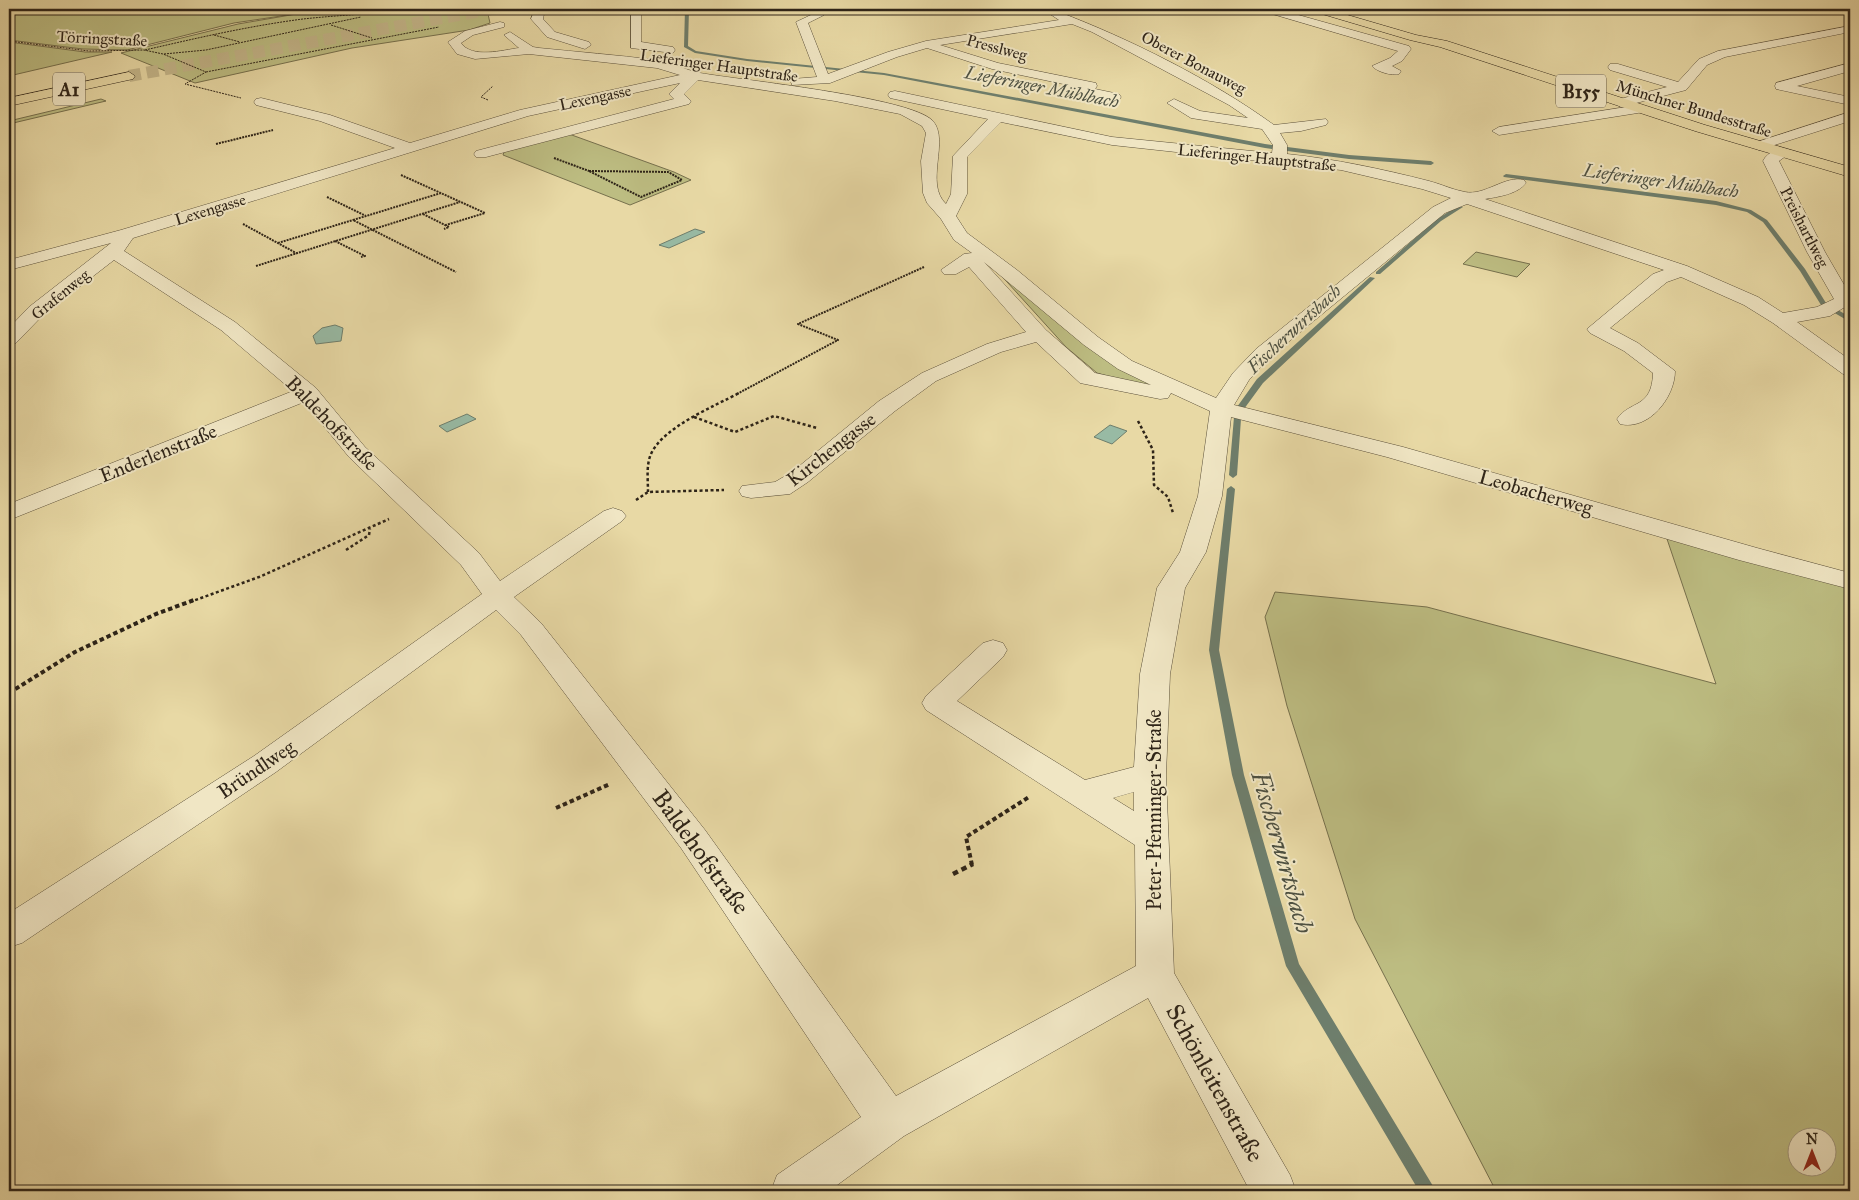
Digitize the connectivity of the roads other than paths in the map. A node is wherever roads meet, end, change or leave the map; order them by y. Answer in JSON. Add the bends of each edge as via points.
{"nodes":[{"id":1,"x":540,"y":9,"type":"edge"},
{"id":2,"x":636,"y":9,"type":"edge"},
{"id":3,"x":815,"y":9,"type":"edge"},
{"id":4,"x":1042,"y":9,"type":"edge"},
{"id":5,"x":1266,"y":9,"type":"edge"},
{"id":6,"x":1316,"y":9,"type":"edge"},
{"id":7,"x":1344,"y":10,"type":"edge"},
{"id":8,"x":1072,"y":21,"type":"junction"},
{"id":9,"x":504,"y":25,"type":"junction"},
{"id":10,"x":1850,"y":29,"type":"edge"},
{"id":11,"x":1443,"y":44,"type":"junction"},
{"id":12,"x":926,"y":46,"type":"junction"},
{"id":13,"x":529,"y":50,"type":"junction"},
{"id":14,"x":613,"y":52,"type":"junction"},
{"id":15,"x":1614,"y":67,"type":"dead end"},
{"id":16,"x":1850,"y":67,"type":"edge"},
{"id":17,"x":115,"y":69,"type":"tunnel mouth"},
{"id":18,"x":1394,"y":71,"type":"dead end"},
{"id":19,"x":820,"y":72,"type":"junction"},
{"id":20,"x":785,"y":73,"type":"dead end"},
{"id":21,"x":129,"y":76,"type":"tunnel mouth"},
{"id":22,"x":695,"y":76,"type":"junction"},
{"id":23,"x":1060,"y":80,"type":"junction"},
{"id":24,"x":1091,"y":86,"type":"dead end"},
{"id":25,"x":1681,"y":87,"type":"junction"},
{"id":26,"x":9,"y":93,"type":"edge"},
{"id":27,"x":1114,"y":97,"type":"dead end"},
{"id":28,"x":1850,"y":101,"type":"edge"},
{"id":29,"x":9,"y":102,"type":"edge"},
{"id":30,"x":261,"y":102,"type":"road end"},
{"id":31,"x":1174,"y":103,"type":"dead end"},
{"id":32,"x":1621,"y":103,"type":"junction"},
{"id":33,"x":1639,"y":109,"type":"junction"},
{"id":34,"x":1850,"y":116,"type":"edge"},
{"id":35,"x":998,"y":117,"type":"junction"},
{"id":36,"x":1321,"y":122,"type":"dead end"},
{"id":37,"x":1269,"y":128,"type":"junction"},
{"id":38,"x":1500,"y":131,"type":"dead end"},
{"id":39,"x":1758,"y":146,"type":"junction"},
{"id":40,"x":410,"y":148,"type":"junction"},
{"id":41,"x":1280,"y":151,"type":"junction"},
{"id":42,"x":481,"y":154,"type":"dead end"},
{"id":43,"x":1783,"y":154,"type":"junction"},
{"id":44,"x":1850,"y":172,"type":"edge"},
{"id":45,"x":1518,"y":182,"type":"dead end"},
{"id":46,"x":1466,"y":198,"type":"junction"},
{"id":47,"x":948,"y":216,"type":"junction"},
{"id":48,"x":960,"y":236,"type":"junction"},
{"id":49,"x":121,"y":243,"type":"junction"},
{"id":50,"x":971,"y":259,"type":"junction"},
{"id":51,"x":9,"y":265,"type":"edge"},
{"id":52,"x":950,"y":270,"type":"dead end"},
{"id":53,"x":1681,"y":270,"type":"junction"},
{"id":54,"x":1780,"y":319,"type":"junction"},
{"id":55,"x":1040,"y":334,"type":"junction"},
{"id":56,"x":9,"y":339,"type":"edge"},
{"id":57,"x":1850,"y":370,"type":"edge"},
{"id":58,"x":308,"y":393,"type":"junction"},
{"id":59,"x":1210,"y":403,"type":"junction"},
{"id":60,"x":1628,"y":419,"type":"dead end"},
{"id":61,"x":751,"y":491,"type":"road end"},
{"id":62,"x":9,"y":513,"type":"edge"},
{"id":63,"x":612,"y":516,"type":"road end"},
{"id":64,"x":1850,"y":581,"type":"edge"},
{"id":65,"x":497,"y":596,"type":"junction"},
{"id":66,"x":993,"y":650,"type":"dead end"},
{"id":67,"x":1150,"y":775,"type":"junction"},
{"id":68,"x":1082,"y":794,"type":"junction"},
{"id":69,"x":1152,"y":839,"type":"junction"},
{"id":70,"x":9,"y":932,"type":"edge"},
{"id":71,"x":1155,"y":976,"type":"junction"},
{"id":72,"x":889,"y":1122,"type":"junction"},
{"id":73,"x":793,"y":1191,"type":"edge"},
{"id":74,"x":1274,"y":1191,"type":"edge"}],
"edges":[{"from":1,"to":14,"type":"street","name":"Lieferinger Hauptstraße","via":[[537,19],[548,34]]},
{"from":2,"to":14,"type":"street","name":"Lieferinger Hauptstraße","via":[[636,45],[687,56]]},
{"from":3,"to":19,"type":"street","name":"Lieferinger Hauptstraße","via":[[818,15],[802,22]]},
{"from":4,"to":8,"type":"street","name":"Oberer Bonauweg"},
{"from":5,"to":18,"type":"street","via":[[1405,49],[1401,57],[1378,66]]},
{"from":6,"to":11,"type":"main road","name":"Münchner Bundesstraße","number":"B155"},
{"from":7,"to":11,"type":"main road","name":"Münchner Bundesstraße","number":"B155","via":[[1431,36]]},
{"from":8,"to":12,"type":"street","name":"Presslweg"},
{"from":8,"to":37,"type":"street","name":"Oberer Bonauweg","via":[[1188,76],[1234,102]]},
{"from":9,"to":13,"type":"street"},
{"from":9,"to":13,"type":"street","via":[[469,32],[454,42],[460,51],[467,54],[492,55]]},
{"from":9,"to":14,"type":"street","name":"Lieferinger Hauptstraße","via":[[542,44]]},
{"from":10,"to":25,"type":"street","via":[[1722,54],[1703,62]]},
{"from":11,"to":32,"type":"main road","name":"Münchner Bundesstraße","number":"B155"},
{"from":12,"to":19,"type":"street","name":"Presslweg","via":[[846,71]]},
{"from":12,"to":23,"type":"street","name":"Presslweg"},
{"from":13,"to":22,"type":"street","via":[[659,64]]},
{"from":15,"to":25,"type":"street"},
{"from":16,"to":28,"type":"street","via":[[1781,86]]},
{"from":17,"to":26,"type":"main road","number":"A1"},
{"from":19,"to":20,"type":"street","name":"Lieferinger Hauptstraße"},
{"from":19,"to":22,"type":"street","via":[[806,82]]},
{"from":19,"to":35,"type":"street","name":"Lieferinger Hauptstraße"},
{"from":21,"to":29,"type":"main road","number":"A1"},
{"from":22,"to":40,"type":"street","name":"Lexengasse","via":[[525,112]]},
{"from":22,"to":42,"type":"street","via":[[676,94],[684,102]]},
{"from":22,"to":47,"type":"street","via":[[863,102],[904,111],[919,118],[933,133],[929,161],[931,194]]},
{"from":23,"to":24,"type":"street","name":"Presslweg"},
{"from":23,"to":27,"type":"street","name":"Presslweg","via":[[1062,85],[1071,88]]},
{"from":25,"to":32,"type":"street"},
{"from":30,"to":40,"type":"street","via":[[317,116]]},
{"from":31,"to":37,"type":"street","via":[[1196,115]]},
{"from":32,"to":33,"type":"main road","name":"Münchner Bundesstraße","number":"B155"},
{"from":33,"to":38,"type":"street"},
{"from":33,"to":39,"type":"main road","name":"Münchner Bundesstraße","number":"B155"},
{"from":34,"to":39,"type":"street"},
{"from":35,"to":41,"type":"street","name":"Lieferinger Hauptstraße","via":[[1112,141]]},
{"from":35,"to":47,"type":"street","via":[[960,156],[959,194]]},
{"from":36,"to":37,"type":"street","via":[[1301,127]]},
{"from":37,"to":41,"type":"street","name":"Oberer Bonauweg"},
{"from":39,"to":43,"type":"main road","name":"Münchner Bundesstraße","number":"B155"},
{"from":40,"to":49,"type":"street","name":"Lexengasse","via":[[214,208]]},
{"from":41,"to":46,"type":"street","name":"Lieferinger Hauptstraße","via":[[1427,185]]},
{"from":43,"to":44,"type":"main road","name":"Münchner Bundesstraße","number":"B155"},
{"from":43,"to":54,"type":"street","name":"Preishartlweg","via":[[1771,161],[1844,300],[1830,308]]},
{"from":45,"to":46,"type":"street","name":"Peter-Pfenninger-Straße","via":[[1498,192]]},
{"from":46,"to":53,"type":"street","name":"Lieferinger Hauptstraße"},
{"from":46,"to":59,"type":"street","name":"Peter-Pfenninger-Straße","via":[[1439,210],[1263,353]]},
{"from":47,"to":48,"type":"street"},
{"from":48,"to":50,"type":"street"},
{"from":48,"to":59,"type":"street","via":[[1125,365]]},
{"from":49,"to":51,"type":"street","name":"Lexengasse"},
{"from":49,"to":56,"type":"street","name":"Grafenweg","via":[[36,311]]},
{"from":49,"to":58,"type":"street","name":"Baldehofstraße"},
{"from":50,"to":52,"type":"street"},
{"from":50,"to":55,"type":"street"},
{"from":53,"to":54,"type":"street","name":"Lieferinger Hauptstraße","via":[[1733,292]]},
{"from":53,"to":60,"type":"street","via":[[1660,278],[1596,329],[1632,347],[1664,371],[1665,382],[1656,399],[1646,412]]},
{"from":54,"to":57,"type":"street","name":"Lieferinger Hauptstraße"},
{"from":55,"to":59,"type":"street","via":[[1088,378]]},
{"from":55,"to":61,"type":"street","name":"Kirchengasse","via":[[994,348],[929,377],[887,406],[800,477],[781,489]]},
{"from":58,"to":62,"type":"street","name":"Enderlenstraße"},
{"from":58,"to":65,"type":"street","name":"Baldehofstraße","via":[[357,452],[470,559]]},
{"from":59,"to":64,"type":"street","name":"Leobacherweg"},
{"from":59,"to":67,"type":"street","name":"Peter-Pfenninger-Straße","via":[[1210,496],[1193,552],[1171,588],[1155,674]]},
{"from":63,"to":65,"type":"street"},
{"from":65,"to":70,"type":"street","name":"Bründlweg","via":[[265,764]]},
{"from":65,"to":72,"type":"street","name":"Baldehofstraße","via":[[531,628],[640,768]]},
{"from":66,"to":68,"type":"street","via":[[937,703]]},
{"from":67,"to":68,"type":"street"},
{"from":67,"to":69,"type":"street","name":"Peter-Pfenninger-Straße"},
{"from":68,"to":69,"type":"street"},
{"from":69,"to":71,"type":"street","name":"Peter-Pfenninger-Straße"},
{"from":71,"to":72,"type":"street"},
{"from":71,"to":74,"type":"street","name":"Schönleitenstraße"},
{"from":72,"to":73,"type":"street"}]}
